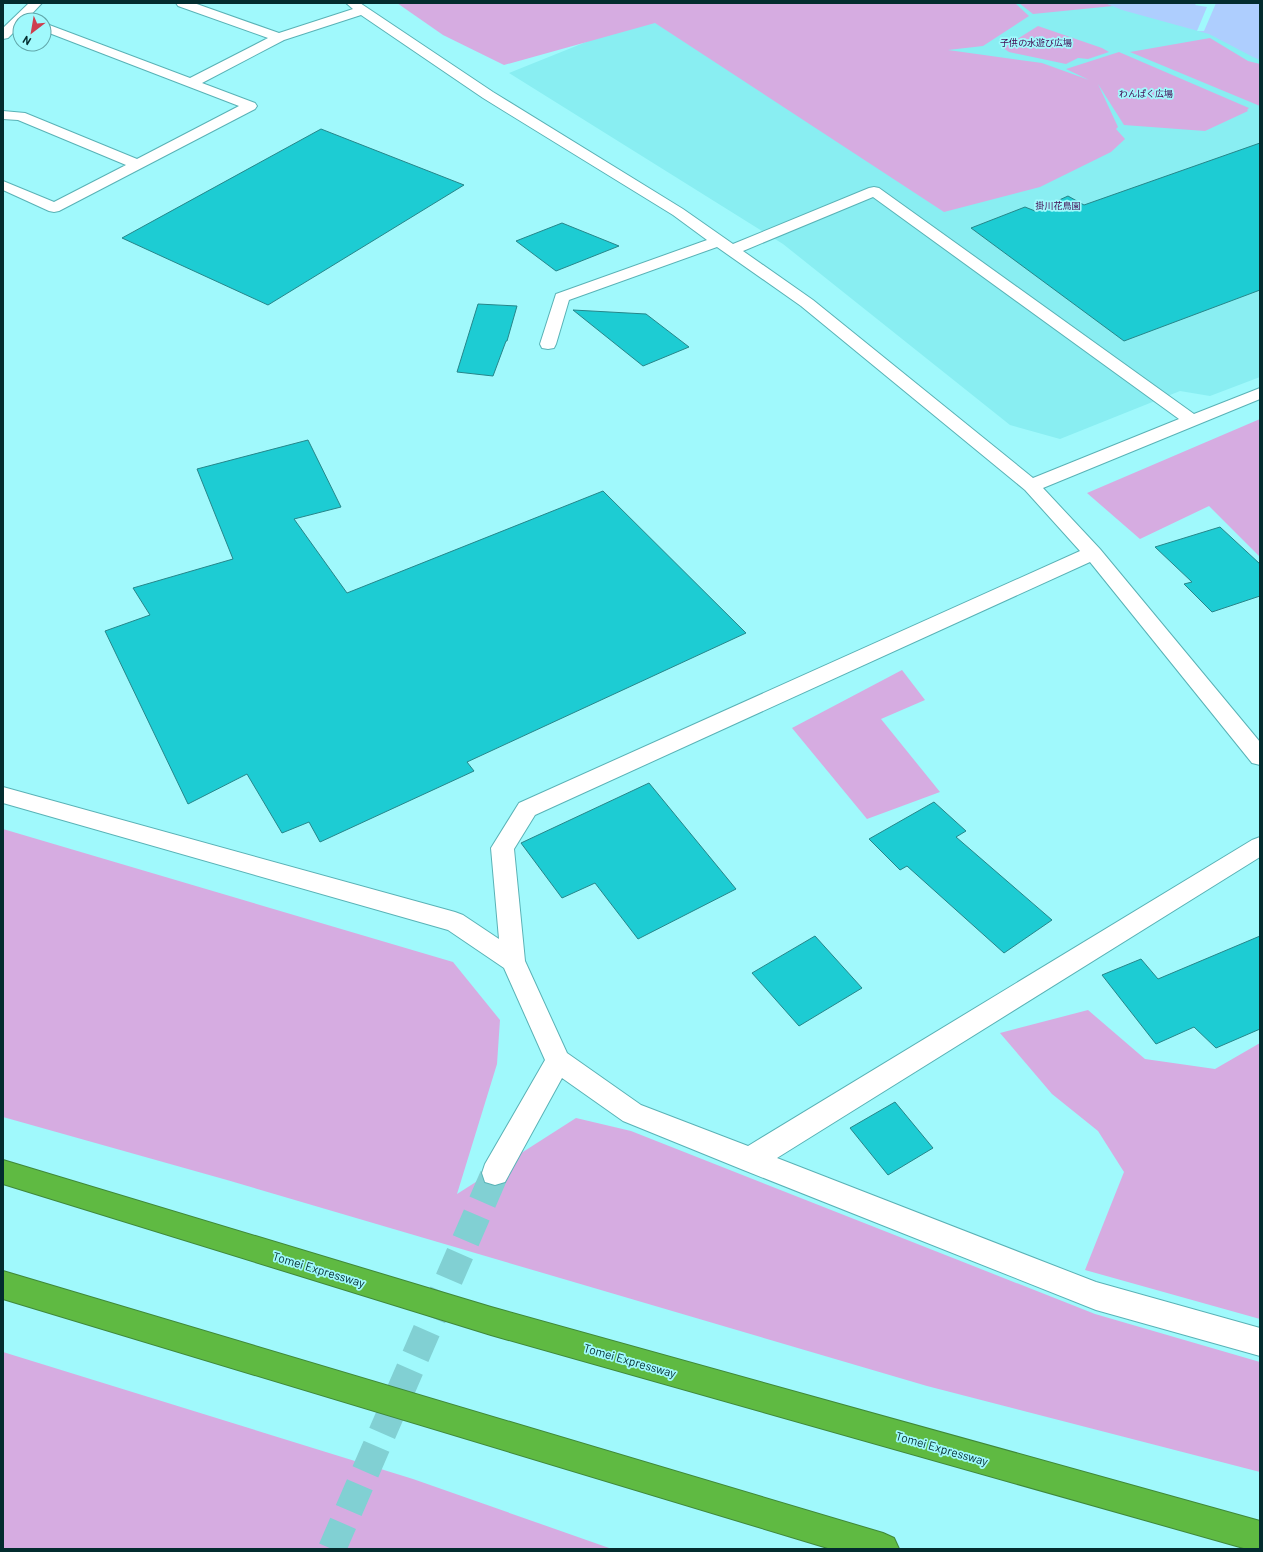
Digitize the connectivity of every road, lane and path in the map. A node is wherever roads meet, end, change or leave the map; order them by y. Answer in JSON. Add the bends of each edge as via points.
{"nodes":[{"id":1,"x":36,"y":3,"type":"edge"},
{"id":2,"x":182,"y":3,"type":"edge"},
{"id":3,"x":357,"y":6,"type":"edge"},
{"id":4,"x":29,"y":12,"type":"edge"},
{"id":5,"x":12,"y":28,"type":"edge"},
{"id":6,"x":52,"y":30,"type":"edge"},
{"id":7,"x":3,"y":35,"type":"edge"},
{"id":8,"x":278,"y":37,"type":"junction"},
{"id":9,"x":191,"y":83,"type":"junction"},
{"id":10,"x":3,"y":115,"type":"edge"},
{"id":11,"x":138,"y":165,"type":"junction"},
{"id":12,"x":3,"y":185,"type":"edge"},
{"id":13,"x":718,"y":240,"type":"junction"},
{"id":14,"x":732,"y":250,"type":"junction"},
{"id":15,"x":548,"y":344,"type":"dead end"},
{"id":16,"x":1259,"y":394,"type":"edge"},
{"id":17,"x":1192,"y":420,"type":"junction"},
{"id":18,"x":1031,"y":486,"type":"junction"},
{"id":19,"x":1093,"y":553,"type":"junction"},
{"id":20,"x":1260,"y":757,"type":"edge"},
{"id":21,"x":3,"y":795,"type":"edge"},
{"id":22,"x":1260,"y":846,"type":"edge"},
{"id":23,"x":513,"y":961,"type":"junction"},
{"id":24,"x":558,"y":1060,"type":"junction"},
{"id":25,"x":750,"y":1160,"type":"junction"},
{"id":26,"x":3,"y":1172,"type":"edge"},
{"id":27,"x":495,"y":1174,"type":"tunnel mouth"},
{"id":28,"x":3,"y":1284,"type":"edge"},
{"id":29,"x":1260,"y":1342,"type":"edge"},
{"id":30,"x":1260,"y":1537,"type":"edge"},
{"id":31,"x":883,"y":1549,"type":"edge"}],
"edges":[{"from":1,"to":4,"type":"street"},
{"from":2,"to":8,"type":"street"},
{"from":3,"to":8,"type":"street"},
{"from":3,"to":13,"type":"street","via":[[488,95],[678,212]]},
{"from":5,"to":7,"type":"street"},
{"from":6,"to":9,"type":"street"},
{"from":8,"to":9,"type":"street"},
{"from":9,"to":11,"type":"street","via":[[250,106]]},
{"from":10,"to":11,"type":"street","via":[[20,116]]},
{"from":11,"to":12,"type":"street","via":[[54,208]]},
{"from":13,"to":14,"type":"street"},
{"from":13,"to":15,"type":"street","via":[[562,297]]},
{"from":14,"to":17,"type":"street","via":[[874,192]]},
{"from":14,"to":18,"type":"street","via":[[807,303]]},
{"from":16,"to":17,"type":"street"},
{"from":17,"to":18,"type":"street"},
{"from":18,"to":19,"type":"street"},
{"from":19,"to":20,"type":"street"},
{"from":19,"to":23,"type":"street","via":[[527,809],[502,848]]},
{"from":21,"to":23,"type":"street","via":[[456,922]]},
{"from":22,"to":25,"type":"street"},
{"from":23,"to":24,"type":"street"},
{"from":24,"to":25,"type":"street","via":[[632,1113]]},
{"from":24,"to":27,"type":"street"},
{"from":25,"to":29,"type":"street","via":[[1096,1296]]},
{"from":26,"to":30,"type":"highway","name":"Tomei Expressway","via":[[491,1321]]},
{"from":28,"to":31,"type":"highway"}]}
